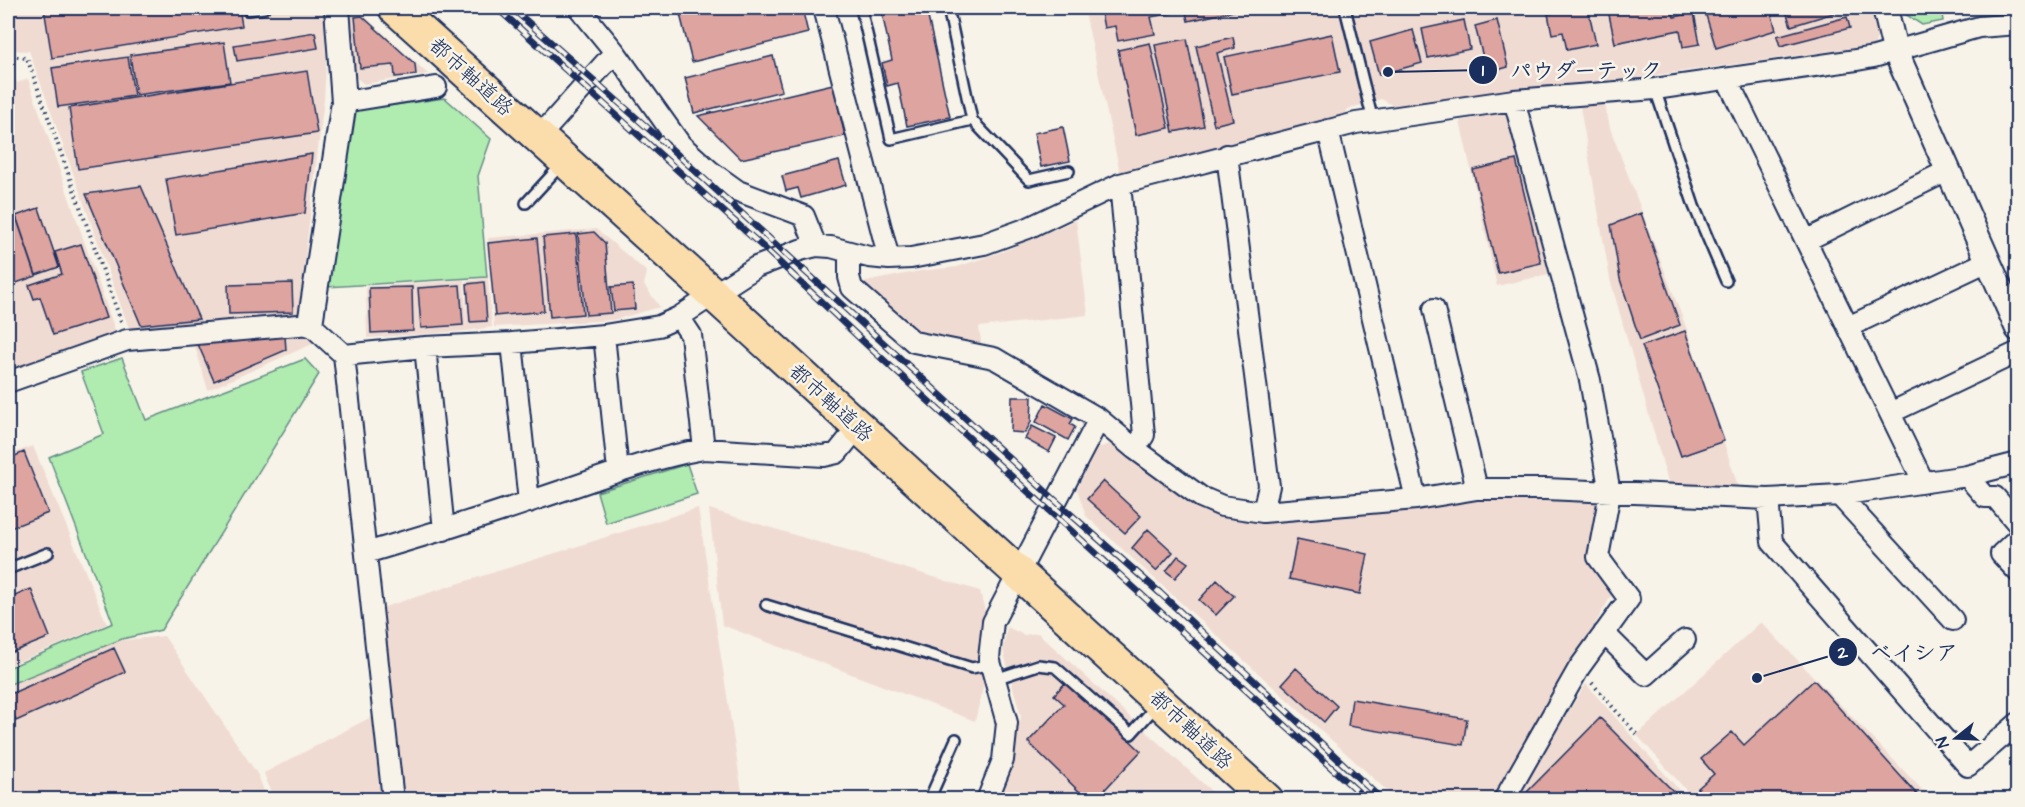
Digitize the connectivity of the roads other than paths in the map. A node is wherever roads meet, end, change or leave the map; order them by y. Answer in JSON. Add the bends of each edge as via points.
{"nodes":[{"id":1,"x":247,"y":8,"type":"edge"},
{"id":2,"x":264,"y":8,"type":"edge"},
{"id":3,"x":337,"y":8,"type":"edge"},
{"id":4,"x":395,"y":8,"type":"edge"},
{"id":5,"x":579,"y":8,"type":"edge"},
{"id":6,"x":824,"y":8,"type":"edge"},
{"id":7,"x":861,"y":8,"type":"edge"},
{"id":8,"x":948,"y":8,"type":"edge"},
{"id":9,"x":1345,"y":8,"type":"edge"},
{"id":10,"x":1885,"y":8,"type":"edge"},
{"id":11,"x":2018,"y":24,"type":"edge"},
{"id":12,"x":1895,"y":50,"type":"junction"},
{"id":13,"x":615,"y":52,"type":"junction"},
{"id":14,"x":1727,"y":79,"type":"junction"},
{"id":15,"x":436,"y":87,"type":"dead end"},
{"id":16,"x":1655,"y":89,"type":"junction"},
{"id":17,"x":1514,"y":100,"type":"junction"},
{"id":18,"x":344,"y":102,"type":"junction"},
{"id":19,"x":972,"y":120,"type":"junction"},
{"id":20,"x":1373,"y":121,"type":"junction"},
{"id":21,"x":1328,"y":130,"type":"junction"},
{"id":22,"x":538,"y":138,"type":"junction"},
{"id":23,"x":1227,"y":155,"type":"junction"},
{"id":24,"x":565,"y":161,"type":"junction"},
{"id":25,"x":1069,"y":171,"type":"dead end"},
{"id":26,"x":1947,"y":171,"type":"junction"},
{"id":27,"x":1120,"y":184,"type":"junction"},
{"id":28,"x":526,"y":203,"type":"dead end"},
{"id":29,"x":1807,"y":240,"type":"junction"},
{"id":30,"x":816,"y":246,"type":"junction"},
{"id":31,"x":849,"y":252,"type":"junction"},
{"id":32,"x":889,"y":259,"type":"junction"},
{"id":33,"x":1988,"y":261,"type":"junction"},
{"id":34,"x":1726,"y":281,"type":"dead end"},
{"id":35,"x":713,"y":294,"type":"junction"},
{"id":36,"x":1434,"y":309,"type":"dead end"},
{"id":37,"x":679,"y":317,"type":"junction"},
{"id":38,"x":310,"y":324,"type":"junction"},
{"id":39,"x":1848,"y":327,"type":"junction"},
{"id":40,"x":2018,"y":329,"type":"edge"},
{"id":41,"x":604,"y":335,"type":"junction"},
{"id":42,"x":512,"y":343,"type":"junction"},
{"id":43,"x":425,"y":347,"type":"junction"},
{"id":44,"x":2018,"y":352,"type":"edge"},
{"id":45,"x":344,"y":355,"type":"junction"},
{"id":46,"x":8,"y":382,"type":"edge"},
{"id":47,"x":1890,"y":413,"type":"junction"},
{"id":48,"x":1099,"y":419,"type":"junction"},
{"id":49,"x":858,"y":427,"type":"junction"},
{"id":50,"x":704,"y":449,"type":"junction"},
{"id":51,"x":1135,"y":449,"type":"junction"},
{"id":52,"x":2018,"y":463,"type":"edge"},
{"id":53,"x":620,"y":471,"type":"junction"},
{"id":54,"x":1967,"y":476,"type":"junction"},
{"id":55,"x":1923,"y":481,"type":"junction"},
{"id":56,"x":1477,"y":489,"type":"junction"},
{"id":57,"x":1840,"y":489,"type":"junction"},
{"id":58,"x":1610,"y":493,"type":"junction"},
{"id":59,"x":1416,"y":500,"type":"junction"},
{"id":60,"x":1768,"y":500,"type":"junction"},
{"id":61,"x":529,"y":502,"type":"junction"},
{"id":62,"x":1263,"y":512,"type":"junction"},
{"id":63,"x":2018,"y":524,"type":"edge"},
{"id":64,"x":444,"y":530,"type":"junction"},
{"id":65,"x":2018,"y":538,"type":"edge"},
{"id":66,"x":48,"y":553,"type":"dead end"},
{"id":67,"x":366,"y":553,"type":"junction"},
{"id":68,"x":8,"y":569,"type":"edge"},
{"id":69,"x":2018,"y":572,"type":"edge"},
{"id":70,"x":1019,"y":573,"type":"junction"},
{"id":71,"x":766,"y":604,"type":"dead end"},
{"id":72,"x":1953,"y":620,"type":"dead end"},
{"id":73,"x":1604,"y":633,"type":"junction"},
{"id":74,"x":1685,"y":640,"type":"dead end"},
{"id":75,"x":993,"y":671,"type":"junction"},
{"id":76,"x":1160,"y":701,"type":"junction"},
{"id":77,"x":2018,"y":723,"type":"edge"},
{"id":78,"x":956,"y":739,"type":"dead end"},
{"id":79,"x":393,"y":800,"type":"edge"},
{"id":80,"x":929,"y":800,"type":"edge"},
{"id":81,"x":987,"y":800,"type":"edge"},
{"id":82,"x":1267,"y":800,"type":"edge"},
{"id":83,"x":1504,"y":800,"type":"edge"}],
"edges":[{"from":1,"to":2,"type":"lane"},
{"from":3,"to":18,"type":"street"},
{"from":4,"to":22,"type":"main road","name":"都市軸道路"},
{"from":5,"to":13,"type":"street"},
{"from":6,"to":32,"type":"street"},
{"from":7,"to":19,"type":"lane","via":[[891,139],[936,133]]},
{"from":8,"to":19,"type":"lane"},
{"from":9,"to":20,"type":"lane"},
{"from":10,"to":12,"type":"street"},
{"from":11,"to":12,"type":"street","via":[[1979,27]]},
{"from":12,"to":14,"type":"street","via":[[1874,57]]},
{"from":12,"to":26,"type":"street"},
{"from":13,"to":22,"type":"street"},
{"from":13,"to":30,"type":"street","via":[[681,145],[738,191],[804,216]]},
{"from":14,"to":16,"type":"street"},
{"from":14,"to":29,"type":"street"},
{"from":15,"to":18,"type":"street"},
{"from":16,"to":17,"type":"street"},
{"from":16,"to":34,"type":"lane","via":[[1694,206]]},
{"from":17,"to":20,"type":"street"},
{"from":17,"to":58,"type":"street","via":[[1590,380]]},
{"from":18,"to":38,"type":"street"},
{"from":19,"to":25,"type":"lane","via":[[1029,180]]},
{"from":20,"to":21,"type":"street"},
{"from":21,"to":23,"type":"street"},
{"from":21,"to":59,"type":"street"},
{"from":22,"to":24,"type":"main road","name":"都市軸道路"},
{"from":23,"to":27,"type":"street"},
{"from":23,"to":62,"type":"street","via":[[1269,486]]},
{"from":24,"to":28,"type":"lane"},
{"from":24,"to":35,"type":"main road","name":"都市軸道路"},
{"from":26,"to":29,"type":"street"},
{"from":26,"to":33,"type":"street"},
{"from":27,"to":32,"type":"street","via":[[1028,228],[984,244]]},
{"from":27,"to":51,"type":"street","via":[[1144,435]]},
{"from":29,"to":39,"type":"street"},
{"from":30,"to":31,"type":"street"},
{"from":30,"to":35,"type":"street","via":[[756,267]]},
{"from":31,"to":32,"type":"street"},
{"from":31,"to":48,"type":"street","via":[[852,288],[914,342],[994,358]]},
{"from":33,"to":39,"type":"street"},
{"from":33,"to":40,"type":"street"},
{"from":35,"to":37,"type":"street"},
{"from":35,"to":49,"type":"main road","name":"都市軸道路"},
{"from":36,"to":56,"type":"street"},
{"from":37,"to":41,"type":"street","via":[[659,326]]},
{"from":37,"to":50,"type":"street","via":[[692,335]]},
{"from":38,"to":45,"type":"street"},
{"from":38,"to":46,"type":"street","via":[[127,340]]},
{"from":39,"to":47,"type":"street"},
{"from":41,"to":42,"type":"street"},
{"from":41,"to":53,"type":"street"},
{"from":42,"to":43,"type":"street"},
{"from":42,"to":61,"type":"street"},
{"from":43,"to":45,"type":"street"},
{"from":43,"to":64,"type":"street"},
{"from":44,"to":47,"type":"street"},
{"from":45,"to":67,"type":"street"},
{"from":47,"to":55,"type":"street"},
{"from":48,"to":51,"type":"street"},
{"from":48,"to":70,"type":"street"},
{"from":49,"to":50,"type":"street","via":[[837,453],[824,456]]},
{"from":49,"to":70,"type":"main road","name":"都市軸道路"},
{"from":50,"to":53,"type":"street"},
{"from":51,"to":62,"type":"street","via":[[1201,497],[1222,506]]},
{"from":52,"to":54,"type":"street"},
{"from":53,"to":61,"type":"street"},
{"from":54,"to":55,"type":"street"},
{"from":54,"to":63,"type":"street","via":[[1985,497],[1995,497]]},
{"from":55,"to":57,"type":"street"},
{"from":56,"to":58,"type":"street"},
{"from":56,"to":59,"type":"street"},
{"from":57,"to":60,"type":"street"},
{"from":57,"to":72,"type":"street"},
{"from":58,"to":60,"type":"street"},
{"from":58,"to":73,"type":"street","via":[[1598,557],[1629,599]]},
{"from":59,"to":62,"type":"street"},
{"from":60,"to":77,"type":"street","via":[[1772,542],[1968,766]]},
{"from":61,"to":64,"type":"street"},
{"from":64,"to":67,"type":"street"},
{"from":65,"to":69,"type":"street","via":[[2001,554]]},
{"from":66,"to":68,"type":"lane"},
{"from":67,"to":79,"type":"street"},
{"from":70,"to":75,"type":"street","via":[[993,622],[989,658]]},
{"from":70,"to":76,"type":"main road","name":"都市軸道路"},
{"from":71,"to":75,"type":"lane","via":[[972,668]]},
{"from":73,"to":74,"type":"street","via":[[1647,675]]},
{"from":73,"to":83,"type":"street","via":[[1579,668]]},
{"from":75,"to":76,"type":"lane","via":[[1038,665],[1055,667],[1131,734]]},
{"from":75,"to":81,"type":"street","via":[[1007,723],[1003,760]]},
{"from":76,"to":82,"type":"main road","name":"都市軸道路"},
{"from":78,"to":80,"type":"lane"}]}
